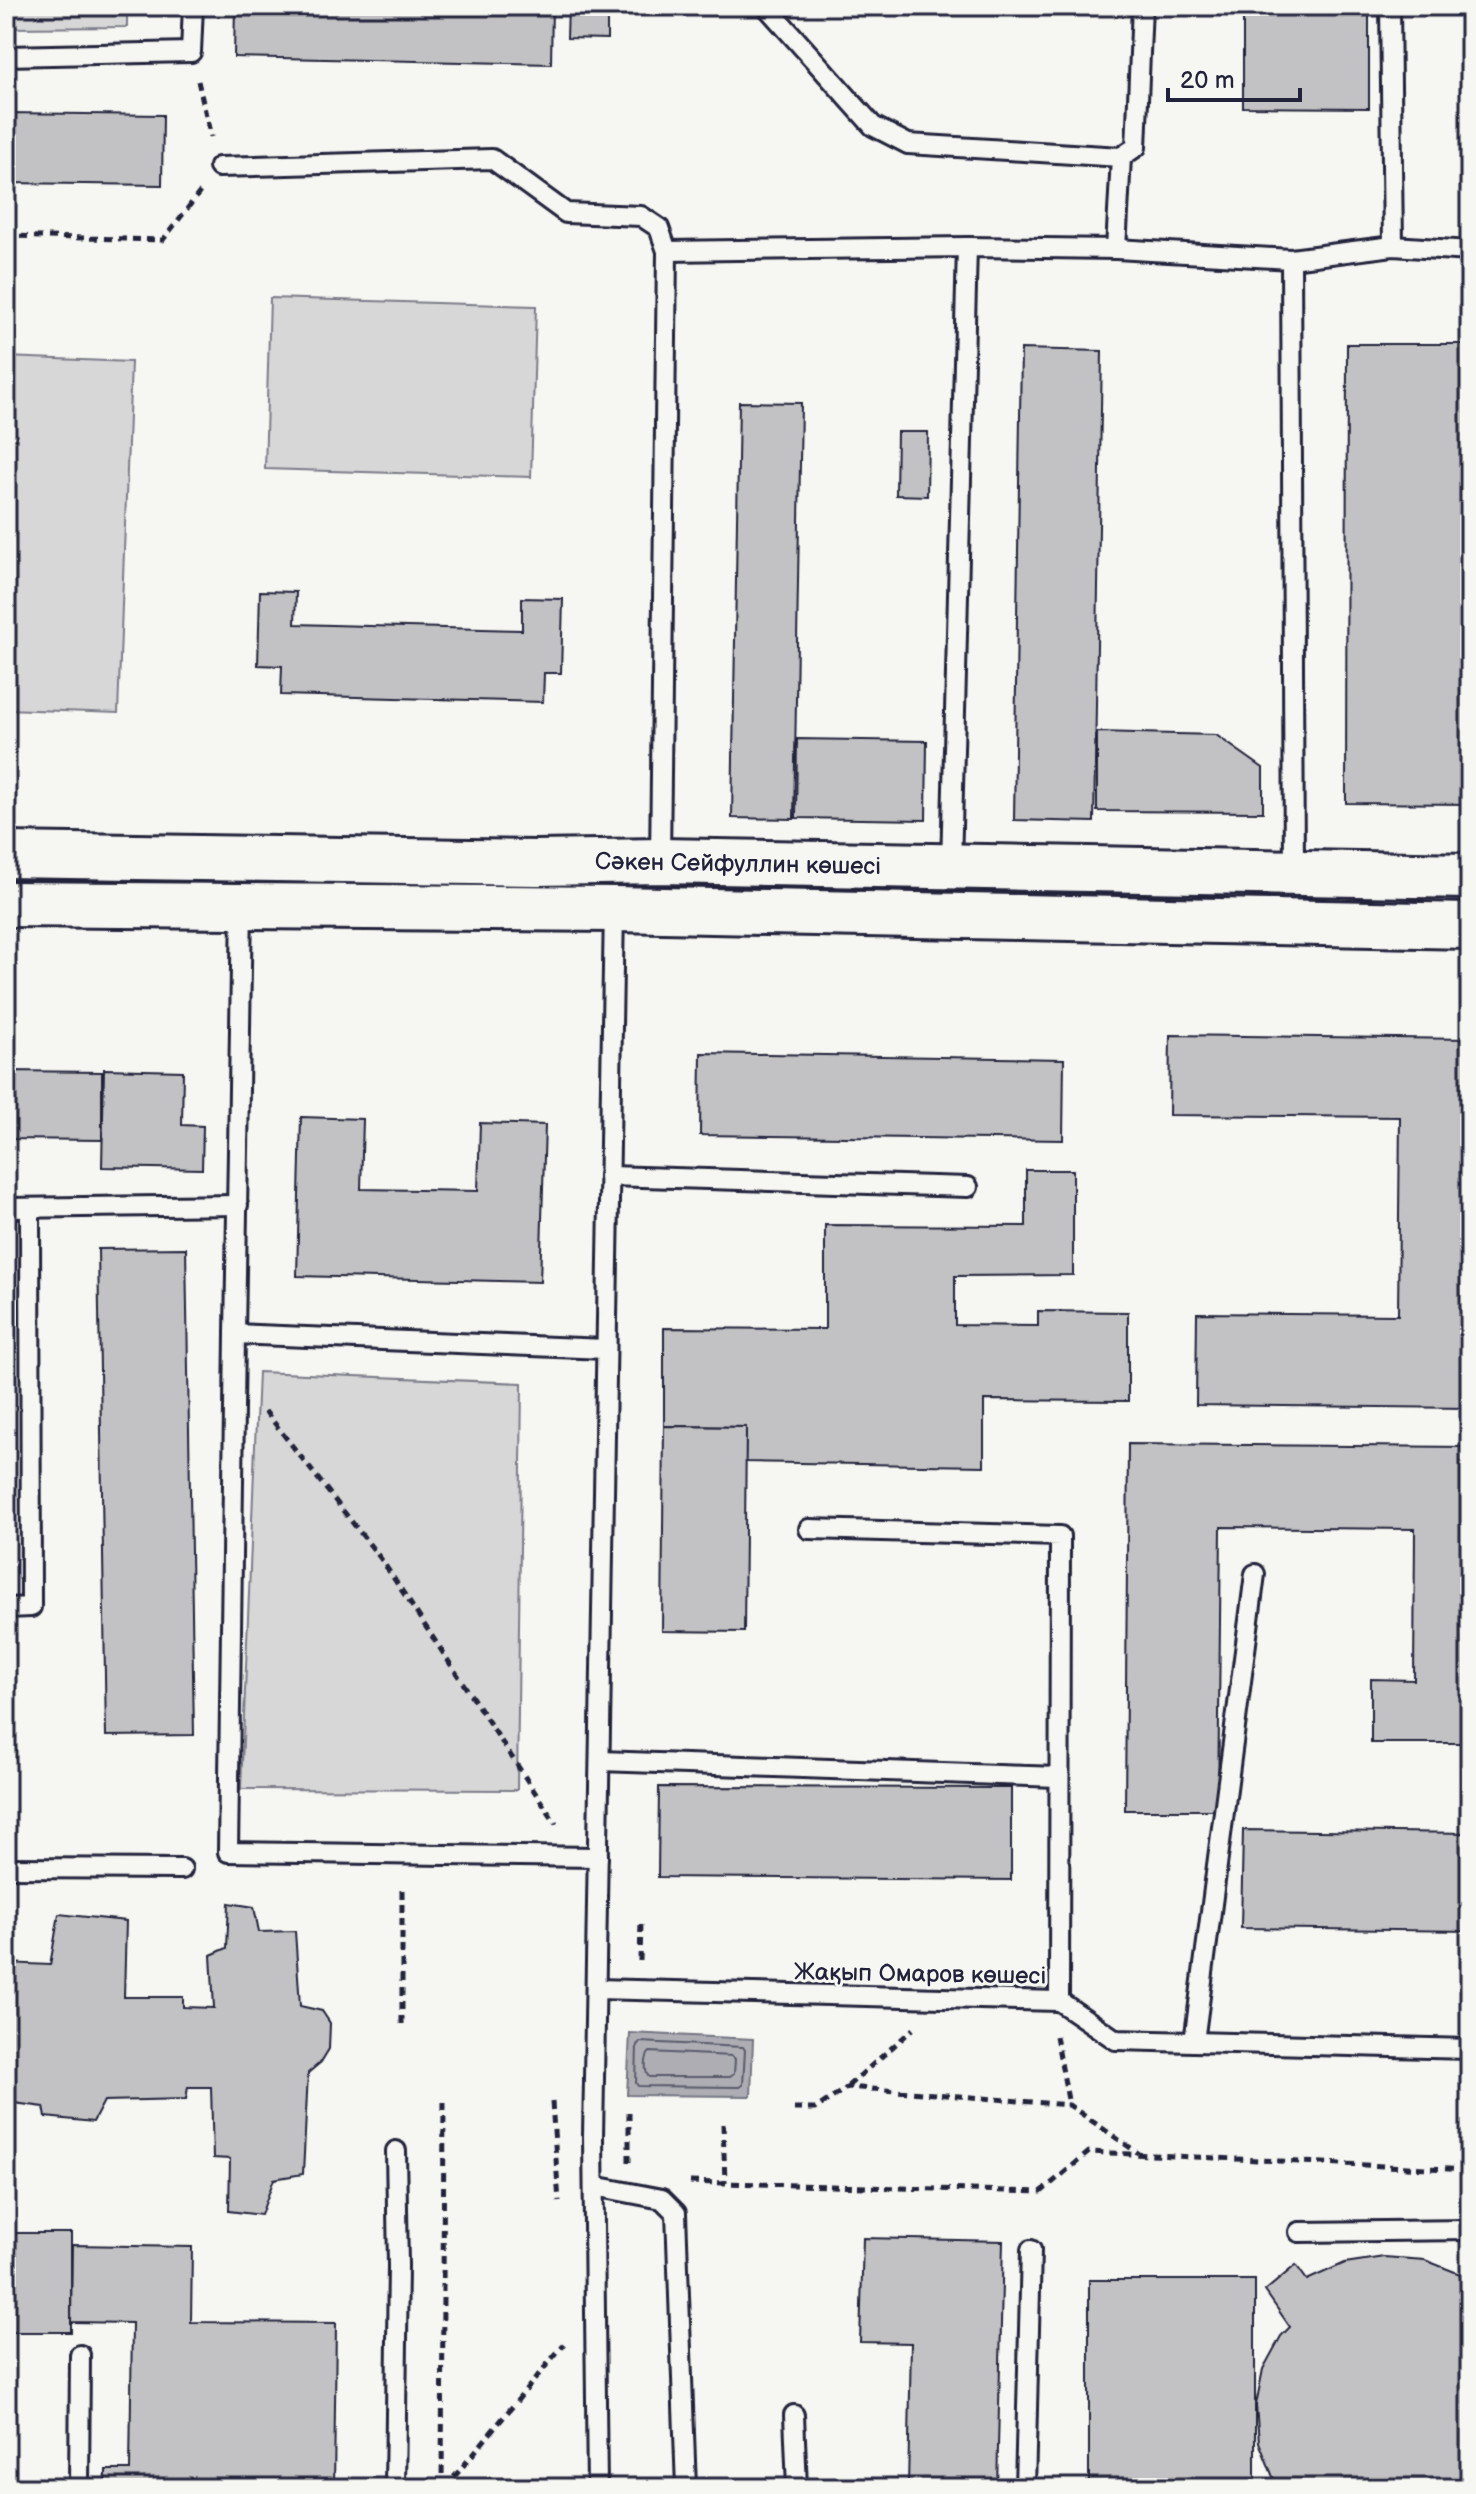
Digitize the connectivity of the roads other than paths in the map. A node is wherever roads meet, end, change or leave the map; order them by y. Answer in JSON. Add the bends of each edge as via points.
{"nodes":[{"id":1,"x":193,"y":6,"type":"edge"},
{"id":2,"x":766,"y":6,"type":"edge"},
{"id":3,"x":1142,"y":6,"type":"edge"},
{"id":4,"x":1390,"y":6,"type":"edge"},
{"id":5,"x":6,"y":56,"type":"edge"},
{"id":6,"x":1121,"y":157,"type":"junction"},
{"id":7,"x":219,"y":167,"type":"road end"},
{"id":8,"x":1393,"y":246,"type":"junction"},
{"id":9,"x":967,"y":247,"type":"junction"},
{"id":10,"x":1116,"y":249,"type":"junction"},
{"id":11,"x":667,"y":251,"type":"junction"},
{"id":12,"x":1470,"y":251,"type":"edge"},
{"id":13,"x":1291,"y":259,"type":"junction"},
{"id":14,"x":6,"y":855,"type":"edge"},
{"id":15,"x":660,"y":861,"type":"junction"},
{"id":16,"x":951,"y":866,"type":"junction"},
{"id":17,"x":1294,"y":872,"type":"junction"},
{"id":18,"x":1470,"y":876,"type":"edge"},
{"id":19,"x":6,"y":904,"type":"edge"},
{"id":20,"x":242,"y":906,"type":"junction"},
{"id":21,"x":614,"y":909,"type":"junction"},
{"id":22,"x":1470,"y":926,"type":"edge"},
{"id":23,"x":609,"y":1176,"type":"junction"},
{"id":24,"x":968,"y":1187,"type":"dead end"},
{"id":25,"x":238,"y":1205,"type":"junction"},
{"id":26,"x":6,"y":1208,"type":"edge"},
{"id":27,"x":30,"y":1208,"type":"junction"},
{"id":28,"x":235,"y":1334,"type":"junction"},
{"id":29,"x":606,"y":1349,"type":"junction"},
{"id":30,"x":809,"y":1529,"type":"dead end"},
{"id":31,"x":1255,"y":1574,"type":"dead end"},
{"id":32,"x":6,"y":1608,"type":"edge"},
{"id":33,"x":600,"y":1761,"type":"junction"},
{"id":34,"x":1059,"y":1777,"type":"junction"},
{"id":35,"x":598,"y":1857,"type":"junction"},
{"id":36,"x":6,"y":1868,"type":"edge"},
{"id":37,"x":182,"y":1869,"type":"dead end"},
{"id":38,"x":596,"y":1989,"type":"junction"},
{"id":39,"x":1059,"y":2001,"type":"junction"},
{"id":40,"x":1194,"y":2042,"type":"junction"},
{"id":41,"x":1470,"y":2049,"type":"edge"},
{"id":42,"x":396,"y":2151,"type":"dead end"},
{"id":43,"x":594,"y":2186,"type":"junction"},
{"id":44,"x":1470,"y":2230,"type":"edge"},
{"id":45,"x":1299,"y":2232,"type":"dead end"},
{"id":46,"x":1031,"y":2250,"type":"dead end"},
{"id":47,"x":80,"y":2355,"type":"dead end"},
{"id":48,"x":794,"y":2415,"type":"dead end"},
{"id":49,"x":79,"y":2488,"type":"edge"},
{"id":50,"x":395,"y":2488,"type":"edge"},
{"id":51,"x":597,"y":2488,"type":"edge"},
{"id":52,"x":686,"y":2488,"type":"edge"},
{"id":53,"x":797,"y":2488,"type":"edge"},
{"id":54,"x":1025,"y":2488,"type":"edge"}],
"edges":[{"from":1,"to":5,"type":"lane","via":[[191,52]]},
{"from":2,"to":6,"type":"lane","via":[[873,126],[908,144]]},
{"from":3,"to":6,"type":"lane","via":[[1136,147]]},
{"from":4,"to":8,"type":"lane"},
{"from":6,"to":10,"type":"lane"},
{"from":7,"to":11,"type":"lane","via":[[492,159],[566,213],[641,216],[659,228]]},
{"from":8,"to":12,"type":"lane"},
{"from":8,"to":13,"type":"lane"},
{"from":9,"to":10,"type":"lane"},
{"from":9,"to":11,"type":"lane"},
{"from":9,"to":16,"type":"lane"},
{"from":10,"to":13,"type":"lane"},
{"from":11,"to":15,"type":"lane"},
{"from":13,"to":17,"type":"lane"},
{"from":14,"to":15,"type":"main road","name":"Сәкен Сейфуллин көшесі"},
{"from":15,"to":16,"type":"main road","name":"Сәкен Сейфуллин көшесі"},
{"from":16,"to":17,"type":"main road","name":"Сәкен Сейфуллин көшесі"},
{"from":17,"to":18,"type":"main road","name":"Сәкен Сейфуллин көшесі"},
{"from":19,"to":20,"type":"main road","name":"Сәкен Сейфуллин көшесі"},
{"from":20,"to":21,"type":"main road","name":"Сәкен Сейфуллин көшесі"},
{"from":20,"to":25,"type":"lane"},
{"from":21,"to":22,"type":"main road","name":"Сәкен Сейфуллин көшесі"},
{"from":21,"to":23,"type":"lane"},
{"from":23,"to":24,"type":"lane"},
{"from":23,"to":29,"type":"lane"},
{"from":25,"to":27,"type":"lane"},
{"from":25,"to":28,"type":"lane"},
{"from":26,"to":27,"type":"lane"},
{"from":27,"to":32,"type":"lane","via":[[31,1607]]},
{"from":28,"to":29,"type":"lane"},
{"from":28,"to":35,"type":"lane","via":[[228,1852]]},
{"from":29,"to":33,"type":"lane"},
{"from":30,"to":34,"type":"lane","via":[[1060,1536]]},
{"from":31,"to":40,"type":"lane"},
{"from":33,"to":34,"type":"lane"},
{"from":33,"to":35,"type":"lane"},
{"from":34,"to":39,"type":"lane"},
{"from":35,"to":38,"type":"lane"},
{"from":36,"to":37,"type":"lane"},
{"from":38,"to":39,"type":"lane","name":"Жақып Омаров көшесі"},
{"from":38,"to":43,"type":"lane"},
{"from":39,"to":40,"type":"lane","name":"Жақып Омаров көшесі","via":[[1116,2040]]},
{"from":40,"to":41,"type":"lane","name":"Жақып Омаров көшесі"},
{"from":42,"to":50,"type":"lane"},
{"from":43,"to":51,"type":"lane"},
{"from":43,"to":52,"type":"lane","via":[[662,2199],[676,2213]]},
{"from":44,"to":45,"type":"lane"},
{"from":46,"to":54,"type":"lane"},
{"from":47,"to":49,"type":"lane"},
{"from":48,"to":53,"type":"lane"}]}
